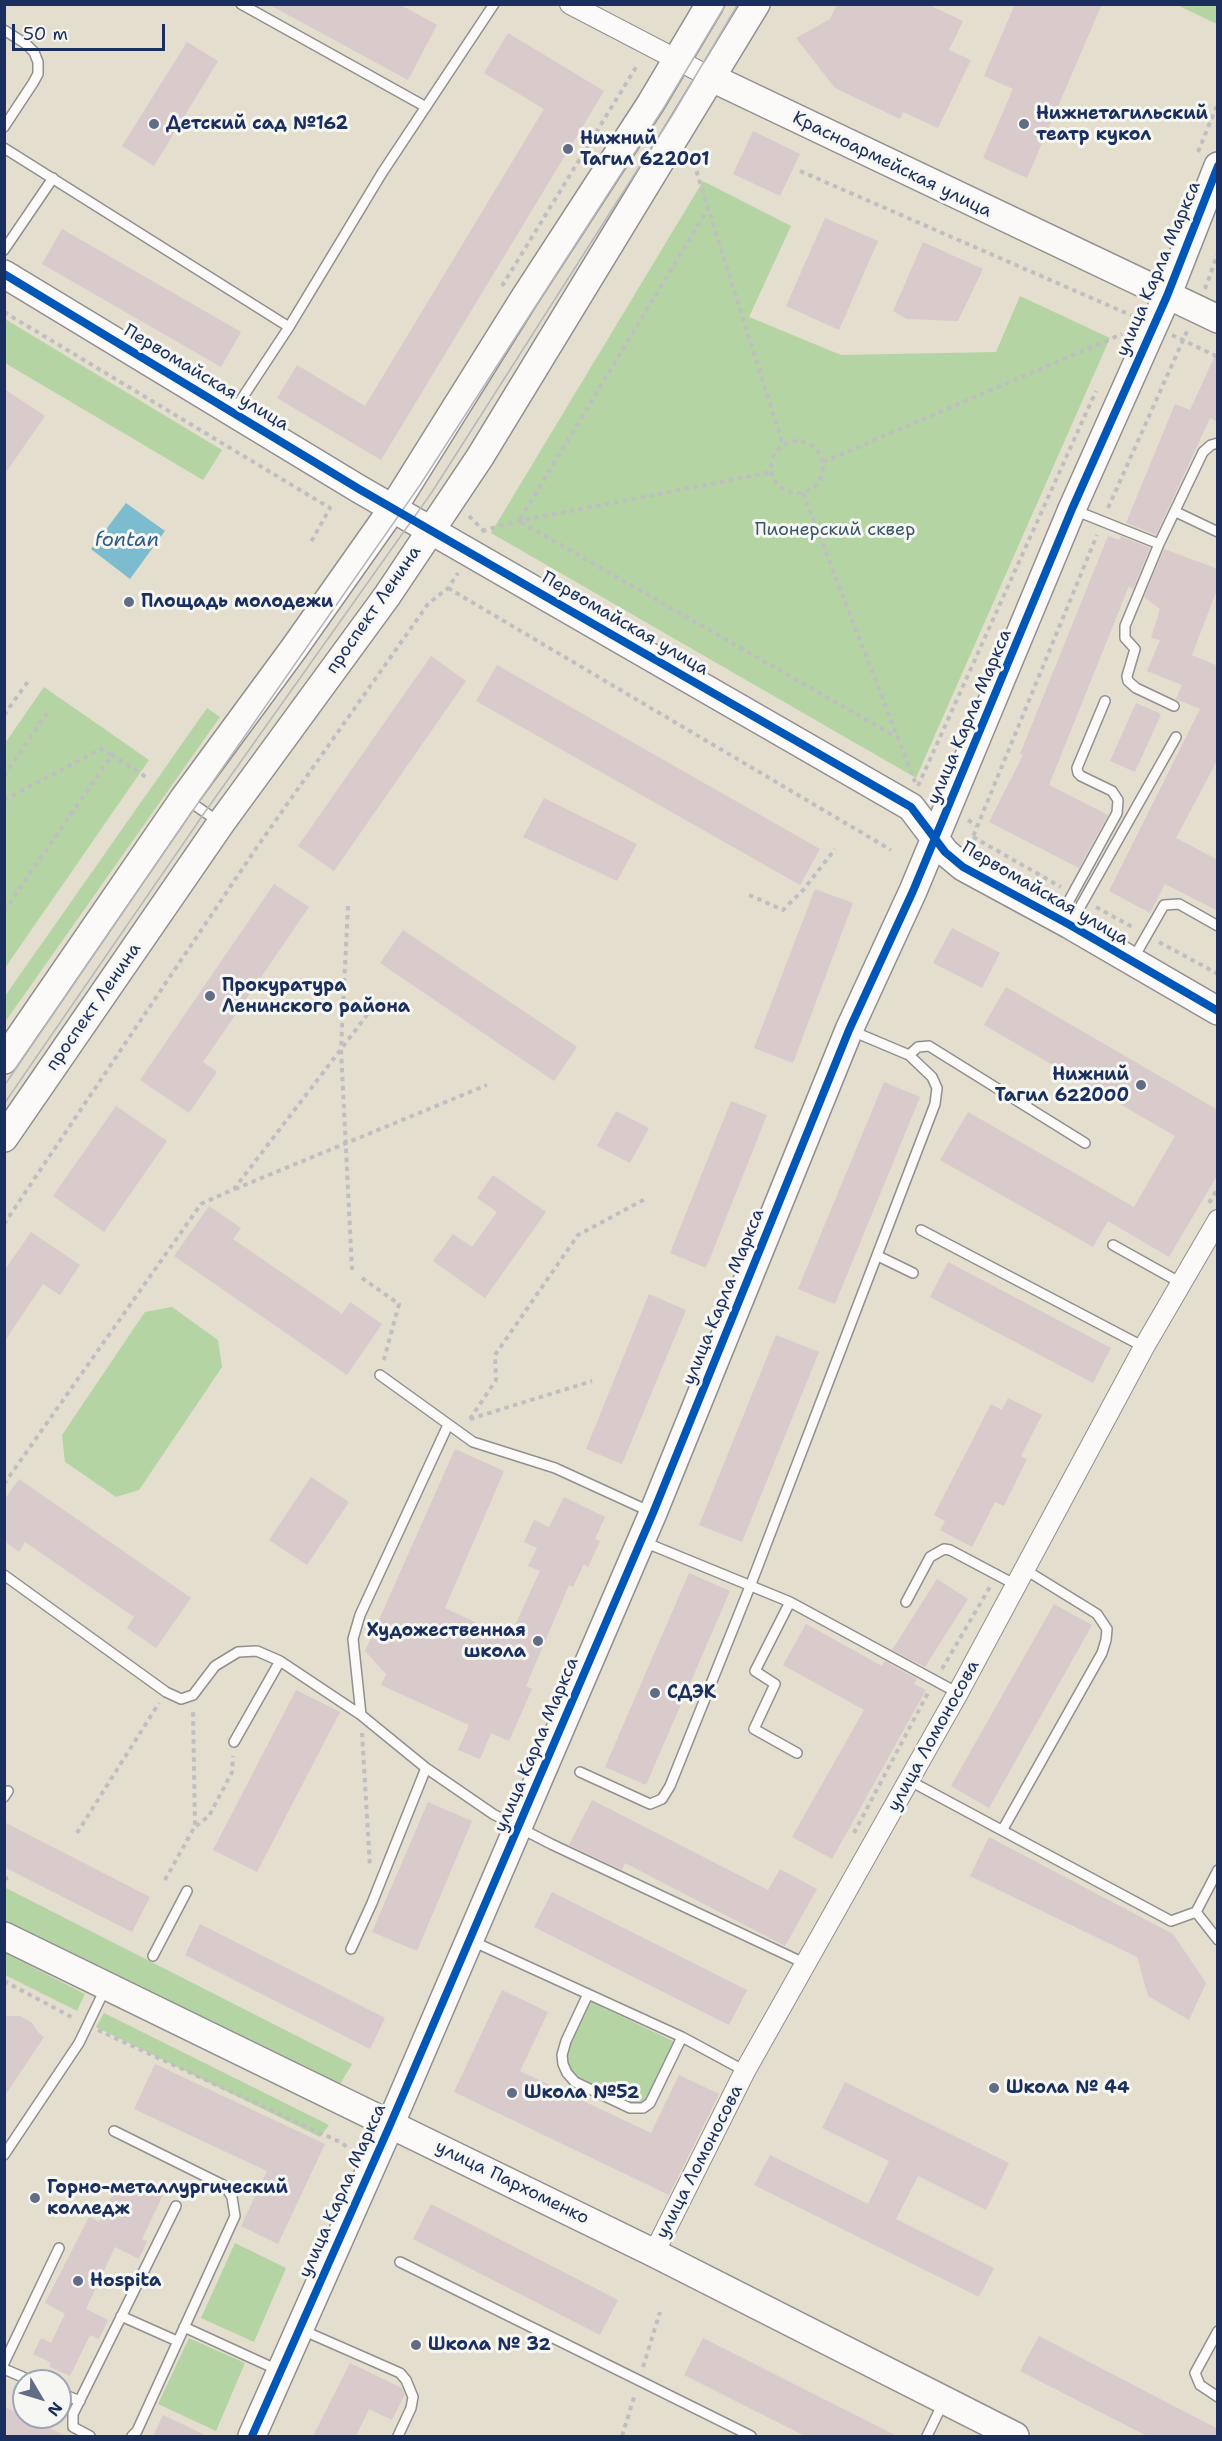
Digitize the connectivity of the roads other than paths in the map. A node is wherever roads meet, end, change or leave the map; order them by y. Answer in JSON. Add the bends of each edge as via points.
{"nodes":[{"id":1,"x":241,"y":4,"type":"edge"},
{"id":2,"x":494,"y":4,"type":"edge"},
{"id":3,"x":570,"y":4,"type":"edge"},
{"id":4,"x":710,"y":4,"type":"edge"},
{"id":5,"x":756,"y":4,"type":"edge"},
{"id":6,"x":4,"y":30,"type":"edge"},
{"id":7,"x":676,"y":59,"type":"junction"},
{"id":8,"x":712,"y":78,"type":"junction"},
{"id":9,"x":426,"y":107,"type":"junction"},
{"id":10,"x":4,"y":127,"type":"edge"},
{"id":11,"x":4,"y":148,"type":"edge"},
{"id":12,"x":1207,"y":162,"type":"edge"},
{"id":13,"x":53,"y":178,"type":"junction"},
{"id":14,"x":4,"y":250,"type":"edge"},
{"id":15,"x":4,"y":274,"type":"edge"},
{"id":16,"x":1156,"y":291,"type":"junction"},
{"id":17,"x":1207,"y":314,"type":"edge"},
{"id":18,"x":289,"y":327,"type":"junction"},
{"id":19,"x":233,"y":412,"type":"junction"},
{"id":20,"x":1218,"y":443,"type":"edge"},
{"id":21,"x":393,"y":508,"type":"junction"},
{"id":22,"x":1072,"y":509,"type":"junction"},
{"id":23,"x":1176,"y":512,"type":"junction"},
{"id":24,"x":430,"y":530,"type":"junction"},
{"id":25,"x":1218,"y":532,"type":"edge"},
{"id":26,"x":1160,"y":544,"type":"junction"},
{"id":27,"x":1105,"y":701,"type":"dead end"},
{"id":28,"x":1174,"y":706,"type":"dead end"},
{"id":29,"x":1176,"y":737,"type":"dead end"},
{"id":30,"x":184,"y":798,"type":"junction"},
{"id":31,"x":221,"y":823,"type":"junction"},
{"id":32,"x":935,"y":838,"type":"junction"},
{"id":33,"x":1065,"y":922,"type":"junction"},
{"id":34,"x":1218,"y":926,"type":"edge"},
{"id":35,"x":1132,"y":961,"type":"junction"},
{"id":36,"x":1218,"y":1011,"type":"edge"},
{"id":37,"x":849,"y":1030,"type":"junction"},
{"id":38,"x":909,"y":1055,"type":"junction"},
{"id":39,"x":4,"y":1060,"type":"edge"},
{"id":40,"x":4,"y":1138,"type":"edge"},
{"id":41,"x":1085,"y":1143,"type":"dead end"},
{"id":42,"x":1218,"y":1220,"type":"edge"},
{"id":43,"x":921,"y":1230,"type":"dead end"},
{"id":44,"x":1113,"y":1245,"type":"dead end"},
{"id":45,"x":878,"y":1256,"type":"junction"},
{"id":46,"x":913,"y":1273,"type":"dead end"},
{"id":47,"x":1181,"y":1283,"type":"junction"},
{"id":48,"x":1144,"y":1347,"type":"junction"},
{"id":49,"x":380,"y":1375,"type":"road end"},
{"id":50,"x":448,"y":1425,"type":"junction"},
{"id":51,"x":653,"y":1513,"type":"junction"},
{"id":52,"x":641,"y":1541,"type":"junction"},
{"id":53,"x":4,"y":1575,"type":"edge"},
{"id":54,"x":1020,"y":1577,"type":"junction"},
{"id":55,"x":751,"y":1584,"type":"junction"},
{"id":56,"x":790,"y":1602,"type":"junction"},
{"id":57,"x":906,"y":1602,"type":"dead end"},
{"id":58,"x":280,"y":1661,"type":"junction"},
{"id":59,"x":958,"y":1694,"type":"junction"},
{"id":60,"x":361,"y":1715,"type":"junction"},
{"id":61,"x":234,"y":1742,"type":"road end"},
{"id":62,"x":797,"y":1754,"type":"dead end"},
{"id":63,"x":426,"y":1768,"type":"junction"},
{"id":64,"x":580,"y":1772,"type":"dead end"},
{"id":65,"x":910,"y":1780,"type":"junction"},
{"id":66,"x":519,"y":1826,"type":"junction"},
{"id":67,"x":1002,"y":1829,"type":"junction"},
{"id":68,"x":1218,"y":1870,"type":"edge"},
{"id":69,"x":186,"y":1891,"type":"dead end"},
{"id":70,"x":1196,"y":1912,"type":"junction"},
{"id":71,"x":4,"y":1936,"type":"edge"},
{"id":72,"x":469,"y":1940,"type":"junction"},
{"id":73,"x":1218,"y":1940,"type":"edge"},
{"id":74,"x":351,"y":1949,"type":"dead end"},
{"id":75,"x":153,"y":1956,"type":"dead end"},
{"id":76,"x":806,"y":1964,"type":"junction"},
{"id":77,"x":106,"y":1987,"type":"junction"},
{"id":78,"x":588,"y":1994,"type":"junction"},
{"id":79,"x":682,"y":2037,"type":"junction"},
{"id":80,"x":745,"y":2071,"type":"junction"},
{"id":81,"x":390,"y":2125,"type":"junction"},
{"id":82,"x":114,"y":2131,"type":"dead end"},
{"id":83,"x":4,"y":2155,"type":"edge"},
{"id":84,"x":176,"y":2206,"type":"dead end"},
{"id":85,"x":59,"y":2248,"type":"dead end"},
{"id":86,"x":654,"y":2253,"type":"junction"},
{"id":87,"x":400,"y":2262,"type":"dead end"},
{"id":88,"x":121,"y":2316,"type":"junction"},
{"id":89,"x":184,"y":2327,"type":"junction"},
{"id":90,"x":299,"y":2329,"type":"junction"},
{"id":91,"x":1218,"y":2331,"type":"edge"},
{"id":92,"x":177,"y":2341,"type":"junction"},
{"id":93,"x":4,"y":2362,"type":"edge"},
{"id":94,"x":280,"y":2371,"type":"junction"},
{"id":95,"x":1218,"y":2397,"type":"edge"},
{"id":96,"x":72,"y":2398,"type":"edge"},
{"id":97,"x":944,"y":2400,"type":"junction"},
{"id":98,"x":80,"y":2402,"type":"junction"},
{"id":99,"x":90,"y":2436,"type":"edge"},
{"id":100,"x":132,"y":2436,"type":"edge"},
{"id":101,"x":252,"y":2436,"type":"edge"},
{"id":102,"x":398,"y":2436,"type":"edge"},
{"id":103,"x":752,"y":2436,"type":"edge"},
{"id":104,"x":927,"y":2436,"type":"edge"},
{"id":105,"x":1015,"y":2436,"type":"edge"}],
"edges":[{"from":1,"to":9,"type":"lane"},
{"from":2,"to":9,"type":"lane"},
{"from":3,"to":7,"type":"street","name":"Красноармейская улица"},
{"from":4,"to":7,"type":"street"},
{"from":5,"to":8,"type":"street","name":"проспект Ленина"},
{"from":6,"to":10,"type":"lane","via":[[26,44],[38,62],[38,74]]},
{"from":7,"to":8,"type":"street","name":"Красноармейская улица"},
{"from":7,"to":21,"type":"street"},
{"from":8,"to":16,"type":"street","name":"Красноармейская улица"},
{"from":8,"to":24,"type":"street","name":"проспект Ленина","via":[[480,457]]},
{"from":9,"to":18,"type":"lane","via":[[372,188]]},
{"from":11,"to":13,"type":"lane"},
{"from":12,"to":16,"type":"street","name":"улица Карла Маркса"},
{"from":13,"to":14,"type":"lane"},
{"from":13,"to":18,"type":"lane"},
{"from":15,"to":19,"type":"street","name":"Первомайская улица"},
{"from":16,"to":17,"type":"street","name":"Красноармейская улица"},
{"from":16,"to":22,"type":"street","name":"улица Карла Маркса","via":[[1141,321]]},
{"from":18,"to":19,"type":"lane"},
{"from":19,"to":21,"type":"street","name":"Первомайская улица"},
{"from":20,"to":23,"type":"lane","via":[[1203,452]]},
{"from":21,"to":24,"type":"street","name":"Первомайская улица"},
{"from":21,"to":30,"type":"street"},
{"from":22,"to":26,"type":"lane"},
{"from":22,"to":32,"type":"street","name":"улица Карла Маркса"},
{"from":23,"to":25,"type":"lane"},
{"from":23,"to":26,"type":"lane"},
{"from":24,"to":31,"type":"street","name":"проспект Ленина","via":[[387,596]]},
{"from":24,"to":32,"type":"street","name":"Первомайская улица","via":[[911,807]]},
{"from":26,"to":28,"type":"lane","via":[[1125,626],[1125,638],[1135,649],[1127,676],[1136,688]]},
{"from":27,"to":33,"type":"lane","via":[[1077,768],[1081,776],[1112,791],[1118,800],[1117,813]]},
{"from":29,"to":33,"type":"lane"},
{"from":30,"to":31,"type":"lane"},
{"from":30,"to":39,"type":"street"},
{"from":31,"to":40,"type":"street","name":"проспект Ленина"},
{"from":32,"to":33,"type":"street","name":"Первомайская улица","via":[[963,867]]},
{"from":32,"to":37,"type":"street","name":"улица Карла Маркса"},
{"from":33,"to":35,"type":"street","name":"Первомайская улица"},
{"from":34,"to":35,"type":"lane","via":[[1179,904],[1164,905]]},
{"from":35,"to":36,"type":"street","name":"Первомайская улица"},
{"from":37,"to":38,"type":"lane"},
{"from":37,"to":51,"type":"street","name":"улица Карла Маркса"},
{"from":38,"to":41,"type":"lane","via":[[918,1047],[928,1046]]},
{"from":38,"to":45,"type":"lane","via":[[932,1077],[937,1088],[935,1104]]},
{"from":42,"to":47,"type":"street","name":"улица Ломоносова"},
{"from":43,"to":48,"type":"lane"},
{"from":44,"to":47,"type":"lane"},
{"from":45,"to":46,"type":"lane"},
{"from":45,"to":55,"type":"lane"},
{"from":47,"to":48,"type":"street","name":"улица Ломоносова"},
{"from":48,"to":54,"type":"street","name":"улица Ломоносова"},
{"from":49,"to":50,"type":"lane"},
{"from":50,"to":51,"type":"lane","via":[[473,1442],[555,1468]]},
{"from":50,"to":60,"type":"lane","via":[[360,1615],[353,1640]]},
{"from":51,"to":52,"type":"street","name":"улица Карла Маркса"},
{"from":52,"to":55,"type":"lane"},
{"from":52,"to":66,"type":"street","name":"улица Карла Маркса"},
{"from":53,"to":58,"type":"lane","via":[[181,1699],[193,1695],[215,1666],[238,1652],[257,1651]]},
{"from":54,"to":57,"type":"lane","via":[[944,1549],[930,1557]]},
{"from":54,"to":59,"type":"street","name":"улица Ломоносова"},
{"from":54,"to":67,"type":"lane","via":[[1097,1614],[1107,1629],[1102,1653]]},
{"from":55,"to":56,"type":"lane"},
{"from":55,"to":64,"type":"lane","via":[[662,1799],[650,1804]]},
{"from":56,"to":59,"type":"lane"},
{"from":56,"to":62,"type":"lane","via":[[754,1671],[775,1684],[754,1729]]},
{"from":58,"to":60,"type":"lane"},
{"from":58,"to":61,"type":"lane"},
{"from":59,"to":65,"type":"street","name":"улица Ломоносова"},
{"from":60,"to":63,"type":"lane"},
{"from":63,"to":66,"type":"lane","via":[[493,1814]]},
{"from":63,"to":74,"type":"lane"},
{"from":65,"to":67,"type":"lane"},
{"from":65,"to":76,"type":"street","name":"улица Ломоносова"},
{"from":66,"to":72,"type":"street","name":"улица Карла Маркса"},
{"from":66,"to":76,"type":"lane"},
{"from":67,"to":70,"type":"lane","via":[[1171,1921]]},
{"from":68,"to":70,"type":"lane"},
{"from":69,"to":75,"type":"lane"},
{"from":70,"to":73,"type":"lane"},
{"from":71,"to":77,"type":"street","name":"улица Пархоменко"},
{"from":72,"to":78,"type":"lane"},
{"from":72,"to":81,"type":"street","name":"улица Карла Маркса"},
{"from":76,"to":80,"type":"street","name":"улица Ломоносова"},
{"from":77,"to":81,"type":"street","name":"улица Пархоменко"},
{"from":77,"to":83,"type":"lane","via":[[79,2043]]},
{"from":78,"to":79,"type":"lane"},
{"from":78,"to":79,"type":"lane","via":[[566,2041],[563,2064],[575,2082],[630,2108],[643,2108],[650,2103]]},
{"from":79,"to":80,"type":"lane"},
{"from":80,"to":86,"type":"street","name":"улица Ломоносова"},
{"from":81,"to":86,"type":"street","name":"улица Пархоменко"},
{"from":81,"to":90,"type":"street","name":"улица Карла Маркса"},
{"from":82,"to":89,"type":"lane","via":[[225,2186],[232,2197],[235,2216]]},
{"from":84,"to":88,"type":"lane"},
{"from":85,"to":93,"type":"lane"},
{"from":86,"to":97,"type":"street","name":"улица Пархоменко"},
{"from":87,"to":103,"type":"lane"},
{"from":88,"to":92,"type":"lane"},
{"from":88,"to":98,"type":"lane"},
{"from":89,"to":92,"type":"lane"},
{"from":89,"to":94,"type":"lane"},
{"from":90,"to":94,"type":"street","name":"улица Карла Маркса"},
{"from":90,"to":102,"type":"lane","via":[[400,2373],[413,2397]]},
{"from":91,"to":95,"type":"lane","via":[[1196,2373],[1200,2385]]},
{"from":92,"to":100,"type":"lane"},
{"from":94,"to":101,"type":"street","name":"улица Карла Маркса"},
{"from":96,"to":98,"type":"lane"},
{"from":97,"to":104,"type":"lane"},
{"from":97,"to":105,"type":"street","name":"улица Пархоменко"},
{"from":98,"to":99,"type":"lane","via":[[72,2418],[73,2427]]}]}
